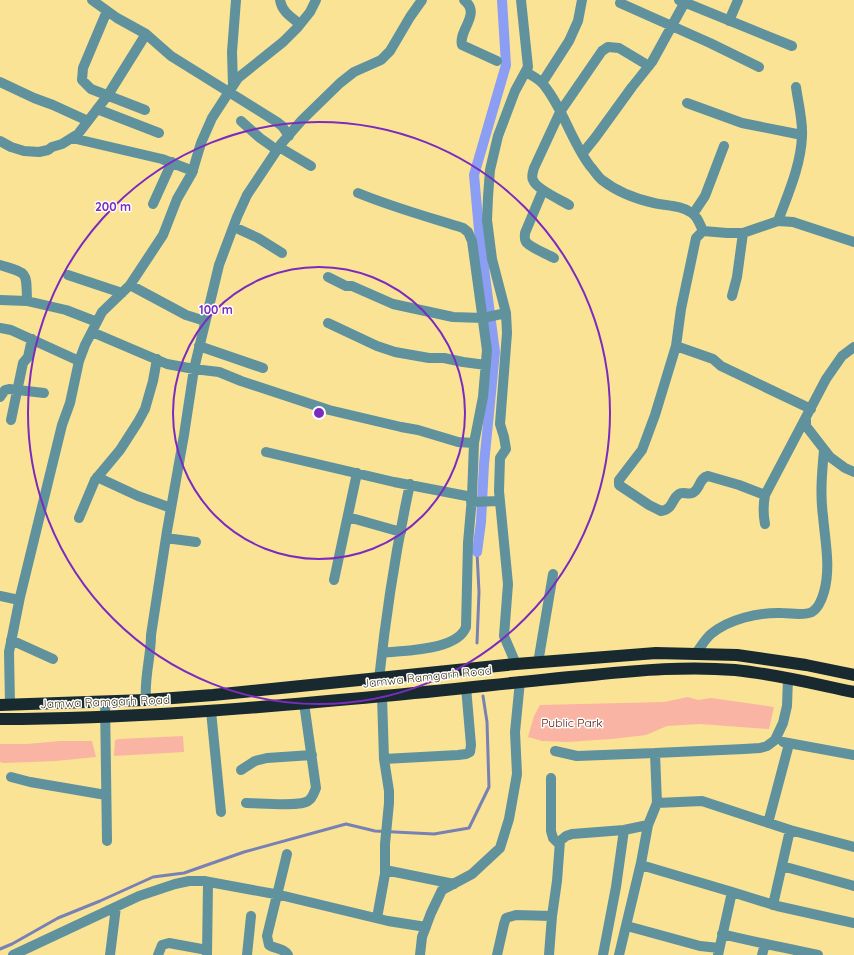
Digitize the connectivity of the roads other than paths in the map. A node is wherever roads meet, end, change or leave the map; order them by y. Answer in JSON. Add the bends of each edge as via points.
{"nodes":[{"id":1,"x":92,"y":0,"type":"edge"},
{"id":2,"x":236,"y":0,"type":"edge"},
{"id":3,"x":280,"y":0,"type":"edge"},
{"id":4,"x":316,"y":0,"type":"edge"},
{"id":5,"x":422,"y":0,"type":"edge"},
{"id":6,"x":464,"y":0,"type":"edge"},
{"id":7,"x":521,"y":0,"type":"edge"},
{"id":8,"x":582,"y":0,"type":"edge"},
{"id":9,"x":738,"y":0,"type":"edge"},
{"id":10,"x":683,"y":1,"type":"edge"},
{"id":11,"x":620,"y":3,"type":"dead end"},
{"id":12,"x":108,"y":11,"type":"junction"},
{"id":13,"x":729,"y":21,"type":"junction"},
{"id":14,"x":300,"y":24,"type":"junction"},
{"id":15,"x":672,"y":26,"type":"junction"},
{"id":16,"x":146,"y":34,"type":"junction"},
{"id":17,"x":792,"y":46,"type":"dead end"},
{"id":18,"x":497,"y":61,"type":"dead end"},
{"id":19,"x":649,"y":66,"type":"junction"},
{"id":20,"x":759,"y":67,"type":"dead end"},
{"id":21,"x":526,"y":72,"type":"junction"},
{"id":22,"x":0,"y":82,"type":"edge"},
{"id":23,"x":542,"y":83,"type":"junction"},
{"id":24,"x":796,"y":87,"type":"dead end"},
{"id":25,"x":230,"y":88,"type":"junction"},
{"id":26,"x":108,"y":95,"type":"junction"},
{"id":27,"x":687,"y":103,"type":"dead end"},
{"id":28,"x":98,"y":109,"type":"junction"},
{"id":29,"x":145,"y":110,"type":"dead end"},
{"id":30,"x":560,"y":112,"type":"junction"},
{"id":31,"x":88,"y":121,"type":"junction"},
{"id":32,"x":241,"y":121,"type":"dead end"},
{"id":33,"x":159,"y":133,"type":"dead end"},
{"id":34,"x":802,"y":134,"type":"junction"},
{"id":35,"x":289,"y":136,"type":"junction"},
{"id":36,"x":72,"y":138,"type":"junction"},
{"id":37,"x":0,"y":141,"type":"edge"},
{"id":38,"x":724,"y":146,"type":"dead end"},
{"id":39,"x":278,"y":149,"type":"junction"},
{"id":40,"x":582,"y":154,"type":"junction"},
{"id":41,"x":172,"y":162,"type":"junction"},
{"id":42,"x":311,"y":166,"type":"dead end"},
{"id":43,"x":192,"y":171,"type":"junction"},
{"id":44,"x":543,"y":190,"type":"junction"},
{"id":45,"x":358,"y":193,"type":"dead end"},
{"id":46,"x":154,"y":204,"type":"dead end"},
{"id":47,"x":569,"y":205,"type":"dead end"},
{"id":48,"x":693,"y":214,"type":"junction"},
{"id":49,"x":778,"y":221,"type":"junction"},
{"id":50,"x":234,"y":227,"type":"junction"},
{"id":51,"x":703,"y":231,"type":"junction"},
{"id":52,"x":743,"y":233,"type":"junction"},
{"id":53,"x":854,"y":242,"type":"edge"},
{"id":54,"x":282,"y":253,"type":"dead end"},
{"id":55,"x":554,"y":258,"type":"dead end"},
{"id":56,"x":0,"y":265,"type":"edge"},
{"id":57,"x":68,"y":275,"type":"dead end"},
{"id":58,"x":328,"y":277,"type":"dead end"},
{"id":59,"x":130,"y":285,"type":"junction"},
{"id":60,"x":122,"y":293,"type":"junction"},
{"id":61,"x":732,"y":296,"type":"dead end"},
{"id":62,"x":0,"y":300,"type":"edge"},
{"id":63,"x":27,"y":301,"type":"junction"},
{"id":64,"x":503,"y":314,"type":"junction"},
{"id":65,"x":486,"y":318,"type":"junction"},
{"id":66,"x":205,"y":321,"type":"junction"},
{"id":67,"x":97,"y":322,"type":"junction"},
{"id":68,"x":328,"y":323,"type":"dead end"},
{"id":69,"x":0,"y":328,"type":"edge"},
{"id":70,"x":92,"y":332,"type":"junction"},
{"id":71,"x":32,"y":339,"type":"junction"},
{"id":72,"x":199,"y":346,"type":"junction"},
{"id":73,"x":676,"y":346,"type":"junction"},
{"id":74,"x":853,"y":348,"type":"edge"},
{"id":75,"x":157,"y":359,"type":"junction"},
{"id":76,"x":79,"y":361,"type":"junction"},
{"id":77,"x":486,"y":365,"type":"junction"},
{"id":78,"x":263,"y":368,"type":"dead end"},
{"id":79,"x":194,"y":369,"type":"junction"},
{"id":80,"x":17,"y":390,"type":"junction"},
{"id":81,"x":44,"y":393,"type":"dead end"},
{"id":82,"x":0,"y":397,"type":"edge"},
{"id":83,"x":811,"y":409,"type":"junction"},
{"id":84,"x":10,"y":420,"type":"dead end"},
{"id":85,"x":806,"y":420,"type":"junction"},
{"id":86,"x":474,"y":443,"type":"junction"},
{"id":87,"x":824,"y":450,"type":"junction"},
{"id":88,"x":266,"y":452,"type":"dead end"},
{"id":89,"x":854,"y":472,"type":"edge"},
{"id":90,"x":357,"y":473,"type":"junction"},
{"id":91,"x":97,"y":477,"type":"junction"},
{"id":92,"x":410,"y":484,"type":"junction"},
{"id":93,"x":766,"y":496,"type":"junction"},
{"id":94,"x":473,"y":500,"type":"junction"},
{"id":95,"x":495,"y":501,"type":"junction"},
{"id":96,"x":171,"y":508,"type":"junction"},
{"id":97,"x":348,"y":517,"type":"junction"},
{"id":98,"x":79,"y":518,"type":"dead end"},
{"id":99,"x":765,"y":524,"type":"dead end"},
{"id":100,"x":401,"y":532,"type":"junction"},
{"id":101,"x":166,"y":538,"type":"junction"},
{"id":102,"x":196,"y":542,"type":"dead end"},
{"id":103,"x":553,"y":574,"type":"dead end"},
{"id":104,"x":334,"y":580,"type":"dead end"},
{"id":105,"x":0,"y":596,"type":"edge"},
{"id":106,"x":19,"y":600,"type":"junction"},
{"id":107,"x":11,"y":640,"type":"junction"},
{"id":108,"x":382,"y":653,"type":"junction"},
{"id":109,"x":696,"y":653,"type":"junction"},
{"id":110,"x":53,"y":659,"type":"dead end"},
{"id":111,"x":780,"y":661,"type":"junction"},
{"id":112,"x":538,"y":663,"type":"junction"},
{"id":113,"x":516,"y":664,"type":"junction"},
{"id":114,"x":854,"y":675,"type":"edge"},
{"id":115,"x":784,"y":677,"type":"junction"},
{"id":116,"x":379,"y":679,"type":"junction"},
{"id":117,"x":520,"y":681,"type":"junction"},
{"id":118,"x":470,"y":686,"type":"junction"},
{"id":119,"x":854,"y":692,"type":"edge"},
{"id":120,"x":382,"y":696,"type":"junction"},
{"id":121,"x":146,"y":700,"type":"junction"},
{"id":122,"x":105,"y":701,"type":"junction"},
{"id":123,"x":304,"y":703,"type":"junction"},
{"id":124,"x":5,"y":705,"type":"edge"},
{"id":125,"x":211,"y":712,"type":"junction"},
{"id":126,"x":105,"y":716,"type":"junction"},
{"id":127,"x":0,"y":720,"type":"edge"},
{"id":128,"x":776,"y":740,"type":"junction"},
{"id":129,"x":789,"y":744,"type":"junction"},
{"id":130,"x":555,"y":751,"type":"dead end"},
{"id":131,"x":655,"y":753,"type":"junction"},
{"id":132,"x":312,"y":755,"type":"junction"},
{"id":133,"x":854,"y":755,"type":"edge"},
{"id":134,"x":384,"y":759,"type":"junction"},
{"id":135,"x":240,"y":770,"type":"dead end"},
{"id":136,"x":11,"y":777,"type":"dead end"},
{"id":137,"x":551,"y":778,"type":"dead end"},
{"id":138,"x":106,"y":795,"type":"junction"},
{"id":139,"x":246,"y":803,"type":"dead end"},
{"id":140,"x":657,"y":803,"type":"junction"},
{"id":141,"x":221,"y":812,"type":"dead end"},
{"id":142,"x":768,"y":823,"type":"junction"},
{"id":143,"x":648,"y":825,"type":"junction"},
{"id":144,"x":624,"y":830,"type":"junction"},
{"id":145,"x":790,"y":830,"type":"junction"},
{"id":146,"x":107,"y":841,"type":"dead end"},
{"id":147,"x":559,"y":844,"type":"junction"},
{"id":148,"x":854,"y":847,"type":"edge"},
{"id":149,"x":286,"y":854,"type":"dead end"},
{"id":150,"x":641,"y":865,"type":"junction"},
{"id":151,"x":782,"y":866,"type":"junction"},
{"id":152,"x":385,"y":870,"type":"junction"},
{"id":153,"x":208,"y":883,"type":"junction"},
{"id":154,"x":454,"y":884,"type":"junction"},
{"id":155,"x":854,"y":886,"type":"edge"},
{"id":156,"x":732,"y":892,"type":"junction"},
{"id":157,"x":276,"y":895,"type":"junction"},
{"id":158,"x":773,"y":905,"type":"junction"},
{"id":159,"x":116,"y":907,"type":"junction"},
{"id":160,"x":251,"y":916,"type":"dead end"},
{"id":161,"x":552,"y":916,"type":"junction"},
{"id":162,"x":377,"y":918,"type":"junction"},
{"id":163,"x":854,"y":923,"type":"edge"},
{"id":164,"x":627,"y":926,"type":"junction"},
{"id":165,"x":426,"y":927,"type":"junction"},
{"id":166,"x":722,"y":934,"type":"junction"},
{"id":167,"x":765,"y":944,"type":"junction"},
{"id":168,"x":718,"y":952,"type":"edge"},
{"id":169,"x":207,"y":953,"type":"edge"},
{"id":170,"x":12,"y":955,"type":"edge"},
{"id":171,"x":110,"y":955,"type":"edge"},
{"id":172,"x":158,"y":955,"type":"edge"},
{"id":173,"x":247,"y":955,"type":"edge"},
{"id":174,"x":288,"y":955,"type":"edge"},
{"id":175,"x":420,"y":955,"type":"edge"},
{"id":176,"x":497,"y":955,"type":"edge"},
{"id":177,"x":549,"y":955,"type":"edge"},
{"id":178,"x":603,"y":955,"type":"edge"},
{"id":179,"x":619,"y":955,"type":"edge"},
{"id":180,"x":762,"y":955,"type":"edge"},
{"id":181,"x":818,"y":955,"type":"edge"}],
"edges":[{"from":1,"to":12,"type":"street"},
{"from":2,"to":25,"type":"street"},
{"from":3,"to":14,"type":"street","via":[[284,12]]},
{"from":4,"to":14,"type":"street"},
{"from":5,"to":35,"type":"street","via":[[386,56],[354,72],[340,83]]},
{"from":6,"to":18,"type":"street","via":[[470,6],[471,16],[461,40],[462,45]]},
{"from":7,"to":21,"type":"street","via":[[528,67]]},
{"from":8,"to":23,"type":"street","via":[[578,21],[569,41]]},
{"from":9,"to":13,"type":"street"},
{"from":10,"to":13,"type":"street"},
{"from":10,"to":15,"type":"street"},
{"from":11,"to":15,"type":"street"},
{"from":12,"to":16,"type":"street"},
{"from":12,"to":26,"type":"street","via":[[86,58],[82,73],[85,84]]},
{"from":13,"to":17,"type":"street"},
{"from":14,"to":25,"type":"street"},
{"from":15,"to":19,"type":"street"},
{"from":15,"to":20,"type":"street"},
{"from":16,"to":25,"type":"street","via":[[171,56]]},
{"from":16,"to":26,"type":"street"},
{"from":19,"to":30,"type":"street","via":[[619,48],[608,47]]},
{"from":19,"to":40,"type":"street"},
{"from":21,"to":23,"type":"street"},
{"from":21,"to":64,"type":"street","via":[[515,91],[498,136],[490,170],[487,220]]},
{"from":22,"to":31,"type":"street"},
{"from":23,"to":30,"type":"street"},
{"from":24,"to":34,"type":"street"},
{"from":25,"to":35,"type":"street","via":[[282,126]]},
{"from":25,"to":43,"type":"street","via":[[212,118]]},
{"from":26,"to":28,"type":"street"},
{"from":26,"to":29,"type":"street"},
{"from":27,"to":34,"type":"street","via":[[742,123]]},
{"from":28,"to":31,"type":"street"},
{"from":28,"to":33,"type":"street"},
{"from":30,"to":40,"type":"street"},
{"from":30,"to":44,"type":"street","via":[[532,176],[533,181]]},
{"from":31,"to":36,"type":"street"},
{"from":32,"to":39,"type":"street","via":[[260,138]]},
{"from":34,"to":49,"type":"street","via":[[800,155]]},
{"from":35,"to":39,"type":"street"},
{"from":36,"to":37,"type":"street","via":[[39,152],[24,151]]},
{"from":36,"to":41,"type":"street"},
{"from":38,"to":48,"type":"street","via":[[705,196]]},
{"from":39,"to":42,"type":"street"},
{"from":39,"to":50,"type":"street","via":[[247,195]]},
{"from":40,"to":48,"type":"street","via":[[600,179],[611,187]]},
{"from":41,"to":43,"type":"street"},
{"from":41,"to":46,"type":"street"},
{"from":43,"to":59,"type":"street","via":[[177,199],[163,235]]},
{"from":44,"to":47,"type":"street"},
{"from":44,"to":55,"type":"street","via":[[524,237],[526,242]]},
{"from":45,"to":65,"type":"street","via":[[463,228],[468,232],[472,241]]},
{"from":48,"to":51,"type":"street"},
{"from":49,"to":52,"type":"street"},
{"from":49,"to":53,"type":"street","via":[[793,222]]},
{"from":50,"to":54,"type":"street"},
{"from":50,"to":66,"type":"street","via":[[219,265]]},
{"from":51,"to":52,"type":"street"},
{"from":51,"to":73,"type":"street","via":[[696,238]]},
{"from":52,"to":61,"type":"street"},
{"from":56,"to":63,"type":"street","via":[[24,274]]},
{"from":57,"to":60,"type":"street"},
{"from":58,"to":65,"type":"street","via":[[393,304],[453,317]]},
{"from":59,"to":60,"type":"street"},
{"from":59,"to":66,"type":"street","via":[[186,315]]},
{"from":60,"to":67,"type":"street","via":[[102,312]]},
{"from":62,"to":63,"type":"street"},
{"from":63,"to":67,"type":"street","via":[[66,310]]},
{"from":64,"to":65,"type":"street"},
{"from":64,"to":95,"type":"street","via":[[507,333],[500,424],[506,449],[500,458]]},
{"from":65,"to":77,"type":"street"},
{"from":66,"to":72,"type":"street"},
{"from":67,"to":70,"type":"street"},
{"from":68,"to":77,"type":"street","via":[[395,352]]},
{"from":69,"to":71,"type":"street"},
{"from":70,"to":75,"type":"street"},
{"from":70,"to":76,"type":"street"},
{"from":71,"to":76,"type":"street"},
{"from":71,"to":80,"type":"street"},
{"from":72,"to":78,"type":"street"},
{"from":72,"to":79,"type":"street"},
{"from":73,"to":83,"type":"street","via":[[713,359],[720,366]]},
{"from":73,"to":93,"type":"street","via":[[642,450],[618,480],[619,485],[661,511],[669,508],[680,493],[696,492],[702,479],[708,476],[739,484]]},
{"from":74,"to":83,"type":"street","via":[[842,356],[826,379]]},
{"from":75,"to":79,"type":"street","via":[[167,364]]},
{"from":75,"to":91,"type":"street","via":[[142,416],[120,450]]},
{"from":76,"to":106,"type":"street"},
{"from":77,"to":86,"type":"street"},
{"from":79,"to":86,"type":"street","via":[[219,372],[329,410],[418,430],[458,442]]},
{"from":79,"to":96,"type":"street"},
{"from":80,"to":81,"type":"street"},
{"from":80,"to":82,"type":"street","via":[[5,390]]},
{"from":80,"to":84,"type":"street"},
{"from":83,"to":85,"type":"street"},
{"from":85,"to":87,"type":"street","via":[[806,426]]},
{"from":85,"to":93,"type":"street"},
{"from":86,"to":94,"type":"street"},
{"from":87,"to":89,"type":"street","via":[[845,468]]},
{"from":87,"to":109,"type":"street","via":[[821,489],[827,545],[824,591],[819,606],[806,614],[759,615],[724,625],[710,635]]},
{"from":88,"to":90,"type":"street"},
{"from":90,"to":92,"type":"street"},
{"from":90,"to":97,"type":"street"},
{"from":91,"to":96,"type":"street"},
{"from":91,"to":98,"type":"street"},
{"from":92,"to":94,"type":"street"},
{"from":92,"to":100,"type":"street"},
{"from":93,"to":99,"type":"street","via":[[763,503]]},
{"from":94,"to":95,"type":"street"},
{"from":94,"to":108,"type":"street","via":[[468,543],[467,615],[464,633],[452,642]]},
{"from":95,"to":113,"type":"street","via":[[508,584],[504,636]]},
{"from":96,"to":101,"type":"street"},
{"from":97,"to":100,"type":"street"},
{"from":97,"to":104,"type":"street"},
{"from":100,"to":108,"type":"street"},
{"from":101,"to":102,"type":"street"},
{"from":101,"to":121,"type":"street","via":[[151,635]]},
{"from":103,"to":112,"type":"street"},
{"from":105,"to":106,"type":"street"},
{"from":106,"to":107,"type":"street"},
{"from":107,"to":110,"type":"street"},
{"from":107,"to":124,"type":"street"},
{"from":108,"to":116,"type":"street"},
{"from":109,"to":111,"type":"highway","name":"Jamwa Ramgarh Road"},
{"from":109,"to":112,"type":"highway","name":"Jamwa Ramgarh Road","via":[[656,653]]},
{"from":111,"to":114,"type":"highway","name":"Jamwa Ramgarh Road"},
{"from":111,"to":115,"type":"highway"},
{"from":112,"to":113,"type":"highway","name":"Jamwa Ramgarh Road"},
{"from":113,"to":116,"type":"highway","name":"Jamwa Ramgarh Road"},
{"from":115,"to":117,"type":"highway","name":"Jamwa Ramgarh Road","via":[[736,670],[691,669],[646,670]]},
{"from":115,"to":119,"type":"highway","name":"Jamwa Ramgarh Road"},
{"from":115,"to":128,"type":"street","via":[[787,706]]},
{"from":116,"to":121,"type":"highway","name":"Jamwa Ramgarh Road"},
{"from":117,"to":118,"type":"highway","name":"Jamwa Ramgarh Road"},
{"from":117,"to":154,"type":"street","via":[[515,732],[517,774],[509,819],[500,848],[472,874]]},
{"from":118,"to":120,"type":"highway","name":"Jamwa Ramgarh Road"},
{"from":118,"to":134,"type":"street","via":[[470,752],[458,755]]},
{"from":120,"to":123,"type":"highway","name":"Jamwa Ramgarh Road"},
{"from":120,"to":134,"type":"street"},
{"from":121,"to":122,"type":"highway","name":"Jamwa Ramgarh Road"},
{"from":122,"to":124,"type":"highway","name":"Jamwa Ramgarh Road"},
{"from":122,"to":126,"type":"street"},
{"from":123,"to":125,"type":"highway","name":"Jamwa Ramgarh Road"},
{"from":123,"to":132,"type":"street"},
{"from":125,"to":126,"type":"highway","name":"Jamwa Ramgarh Road"},
{"from":125,"to":141,"type":"street"},
{"from":126,"to":127,"type":"highway","name":"Jamwa Ramgarh Road"},
{"from":126,"to":138,"type":"street"},
{"from":128,"to":129,"type":"street"},
{"from":128,"to":131,"type":"street","via":[[760,748]]},
{"from":129,"to":133,"type":"street"},
{"from":129,"to":142,"type":"street"},
{"from":130,"to":131,"type":"street","via":[[577,756]]},
{"from":131,"to":140,"type":"street"},
{"from":132,"to":135,"type":"street","via":[[267,758],[255,761]]},
{"from":132,"to":139,"type":"street","via":[[316,788],[309,801],[300,804]]},
{"from":134,"to":152,"type":"street","via":[[389,791]]},
{"from":136,"to":138,"type":"street"},
{"from":137,"to":147,"type":"street","via":[[551,831]]},
{"from":138,"to":146,"type":"street"},
{"from":140,"to":142,"type":"street","via":[[702,801]]},
{"from":140,"to":143,"type":"street"},
{"from":142,"to":145,"type":"street"},
{"from":143,"to":144,"type":"street"},
{"from":143,"to":150,"type":"street"},
{"from":144,"to":147,"type":"street","via":[[566,836]]},
{"from":144,"to":178,"type":"street"},
{"from":145,"to":148,"type":"street"},
{"from":145,"to":151,"type":"street"},
{"from":147,"to":161,"type":"street"},
{"from":149,"to":157,"type":"street"},
{"from":150,"to":156,"type":"street"},
{"from":150,"to":164,"type":"street"},
{"from":151,"to":155,"type":"street"},
{"from":151,"to":158,"type":"street"},
{"from":152,"to":154,"type":"street"},
{"from":152,"to":162,"type":"street"},
{"from":153,"to":157,"type":"street"},
{"from":153,"to":159,"type":"street","via":[[196,881],[175,884]]},
{"from":153,"to":169,"type":"street"},
{"from":154,"to":165,"type":"street","via":[[442,890]]},
{"from":156,"to":158,"type":"street"},
{"from":156,"to":166,"type":"street"},
{"from":157,"to":162,"type":"street"},
{"from":157,"to":174,"type":"street","via":[[267,936],[272,947],[284,950]]},
{"from":158,"to":163,"type":"street"},
{"from":159,"to":170,"type":"street"},
{"from":159,"to":171,"type":"street"},
{"from":160,"to":173,"type":"street"},
{"from":161,"to":176,"type":"street","via":[[516,915],[506,918]]},
{"from":161,"to":177,"type":"street"},
{"from":162,"to":165,"type":"street"},
{"from":164,"to":168,"type":"street"},
{"from":164,"to":179,"type":"street"},
{"from":165,"to":175,"type":"street"},
{"from":166,"to":167,"type":"street"},
{"from":166,"to":168,"type":"street"},
{"from":167,"to":180,"type":"street"},
{"from":167,"to":181,"type":"street"},
{"from":169,"to":172,"type":"street","via":[[169,944],[162,945]]}]}
